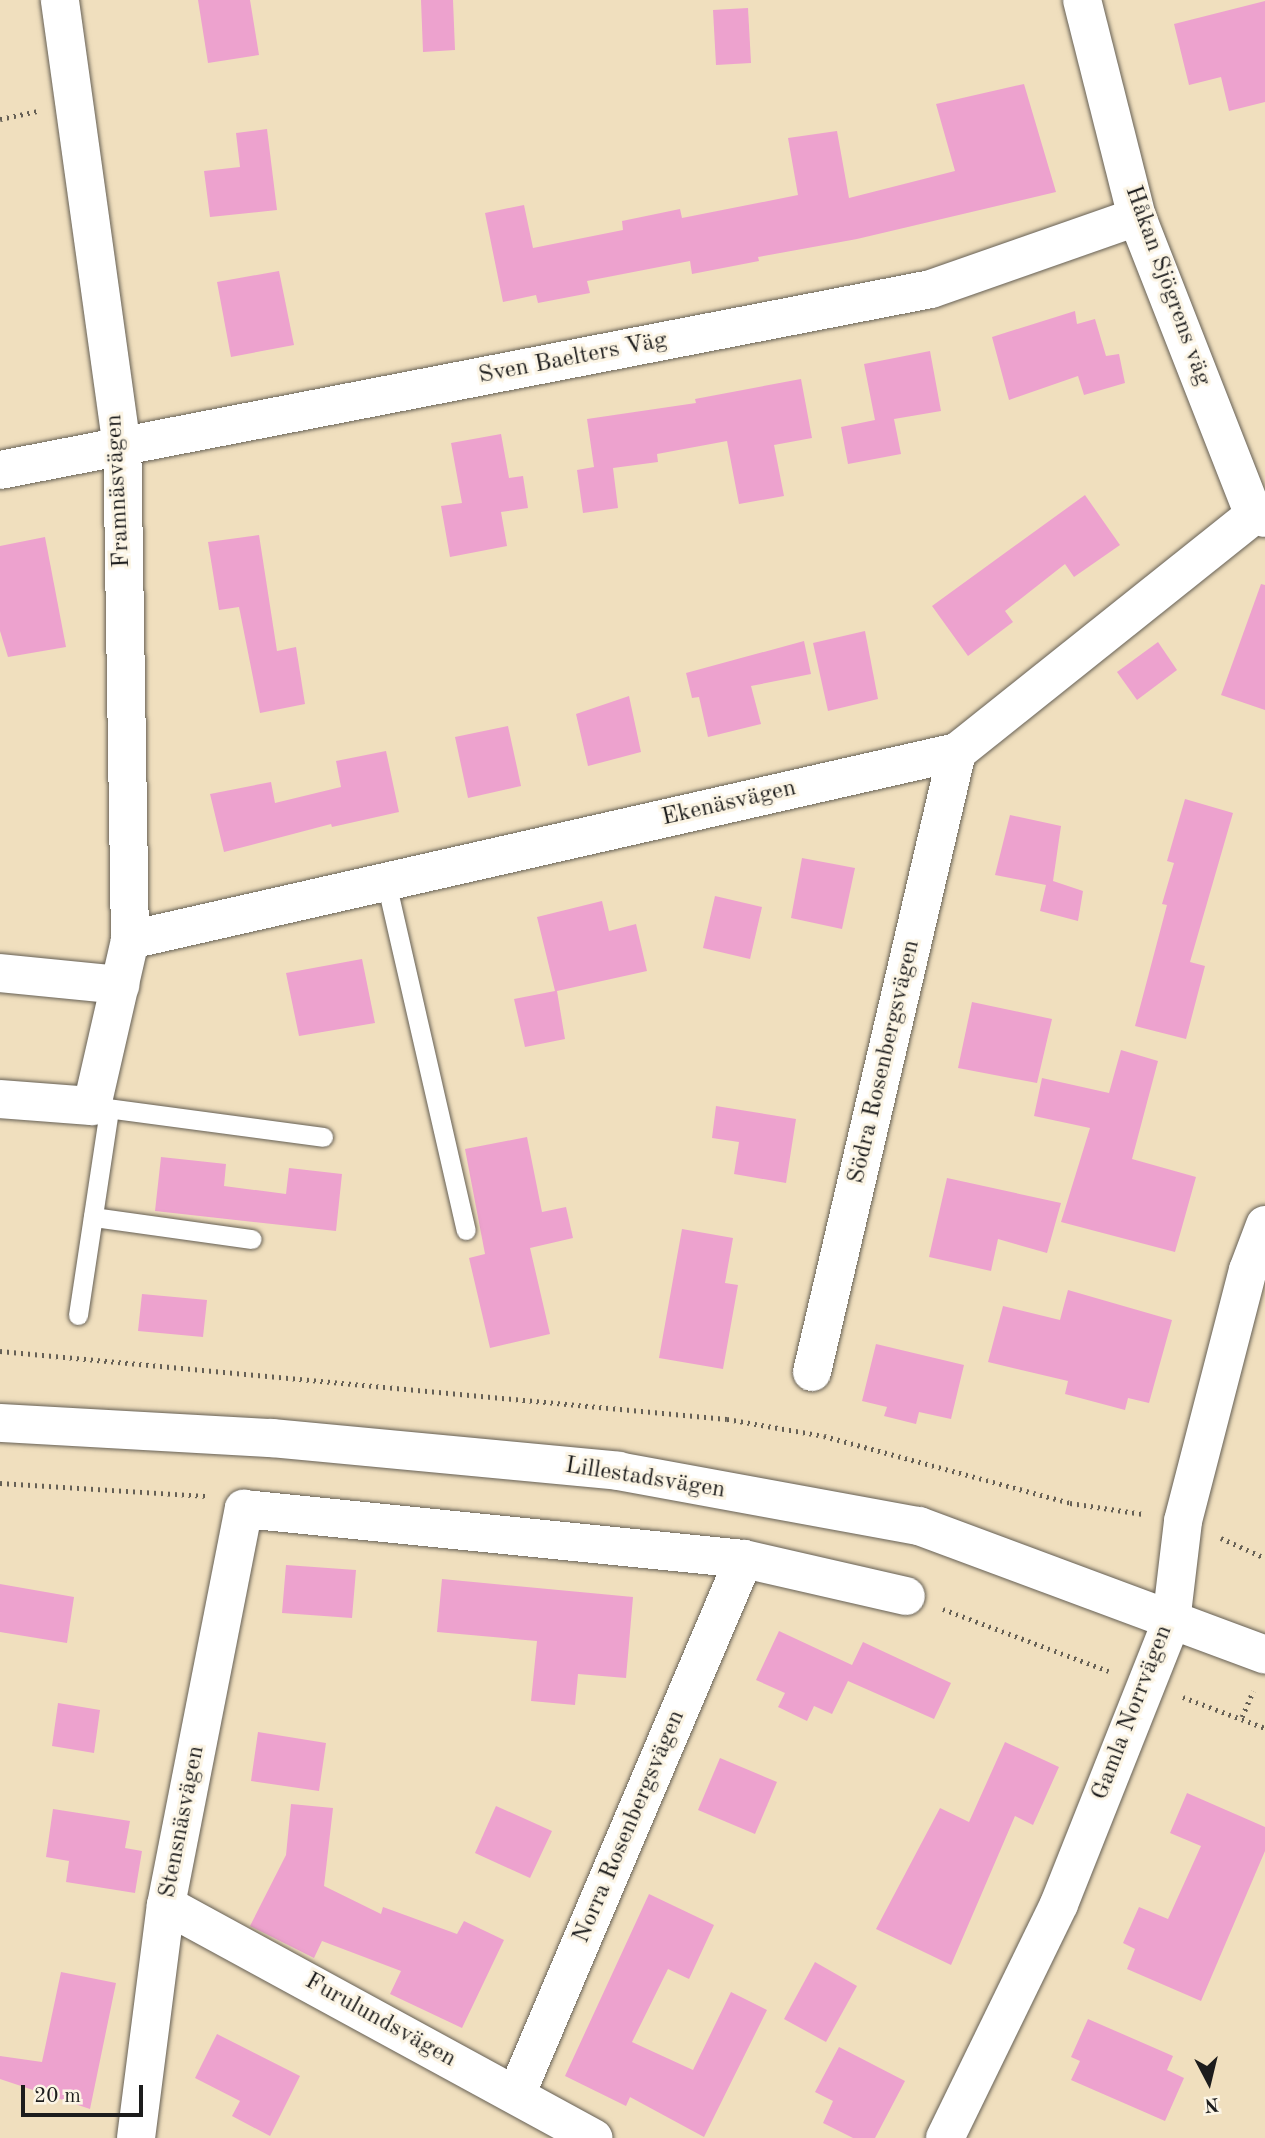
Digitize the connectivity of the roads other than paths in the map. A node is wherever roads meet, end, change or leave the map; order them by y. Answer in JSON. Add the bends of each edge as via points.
{"nodes":[{"id":1,"x":60,"y":0,"type":"edge"},
{"id":2,"x":1082,"y":0,"type":"edge"},
{"id":3,"x":1137,"y":217,"type":"junction"},
{"id":4,"x":122,"y":448,"type":"junction"},
{"id":5,"x":0,"y":470,"type":"edge"},
{"id":6,"x":1259,"y":517,"type":"edge"},
{"id":7,"x":957,"y":752,"type":"junction"},
{"id":8,"x":386,"y":882,"type":"junction"},
{"id":9,"x":130,"y":940,"type":"junction"},
{"id":10,"x":0,"y":973,"type":"edge"},
{"id":11,"x":120,"y":985,"type":"junction"},
{"id":12,"x":0,"y":1099,"type":"edge"},
{"id":13,"x":101,"y":1108,"type":"junction"},
{"id":14,"x":323,"y":1137,"type":"dead end"},
{"id":15,"x":93,"y":1217,"type":"junction"},
{"id":16,"x":1265,"y":1225,"type":"edge"},
{"id":17,"x":466,"y":1230,"type":"dead end"},
{"id":18,"x":251,"y":1239,"type":"dead end"},
{"id":19,"x":78,"y":1315,"type":"dead end"},
{"id":20,"x":812,"y":1371,"type":"dead end"},
{"id":21,"x":0,"y":1423,"type":"edge"},
{"id":22,"x":744,"y":1559,"type":"junction"},
{"id":23,"x":906,"y":1595,"type":"road end"},
{"id":24,"x":1171,"y":1622,"type":"junction"},
{"id":25,"x":1265,"y":1656,"type":"edge"},
{"id":26,"x":166,"y":1905,"type":"junction"},
{"id":27,"x":516,"y":2095,"type":"junction"},
{"id":28,"x":136,"y":2138,"type":"edge"},
{"id":29,"x":594,"y":2138,"type":"edge"},
{"id":30,"x":945,"y":2138,"type":"edge"}],
"edges":[{"from":1,"to":4,"type":"street","name":"Framnäsvägen"},
{"from":2,"to":3,"type":"street","name":"Håkan Sjögrens väg"},
{"from":3,"to":4,"type":"street","name":"Sven Baelters Väg","via":[[930,289]]},
{"from":3,"to":6,"type":"street","name":"Håkan Sjögrens väg"},
{"from":4,"to":5,"type":"street","name":"Sven Baelters Väg"},
{"from":4,"to":9,"type":"street","name":"Framnäsvägen"},
{"from":6,"to":7,"type":"street","name":"Ekenäsvägen"},
{"from":7,"to":8,"type":"street","name":"Ekenäsvägen"},
{"from":7,"to":20,"type":"street","name":"Södra Rosenbergsvägen"},
{"from":8,"to":9,"type":"street","name":"Ekenäsvägen"},
{"from":8,"to":17,"type":"lane"},
{"from":9,"to":11,"type":"street","name":"Framnäsvägen"},
{"from":10,"to":11,"type":"street"},
{"from":11,"to":13,"type":"street","name":"Framnäsvägen"},
{"from":12,"to":13,"type":"street"},
{"from":13,"to":14,"type":"lane"},
{"from":13,"to":15,"type":"lane"},
{"from":15,"to":18,"type":"lane"},
{"from":15,"to":19,"type":"lane"},
{"from":16,"to":24,"type":"street","name":"Gamla Norrvägen","via":[[1248,1270],[1184,1521]]},
{"from":21,"to":24,"type":"street","name":"Lillestadsvägen","via":[[272,1438],[618,1471],[919,1526]]},
{"from":22,"to":23,"type":"street"},
{"from":22,"to":26,"type":"street","name":"Stensnäsvägen","via":[[244,1509]]},
{"from":22,"to":27,"type":"street","name":"Norra Rosenbergsvägen"},
{"from":24,"to":25,"type":"street","name":"Lillestadsvägen"},
{"from":24,"to":30,"type":"street","name":"Gamla Norrvägen","via":[[1059,1904]]},
{"from":26,"to":27,"type":"street","name":"Furulundsvägen"},
{"from":26,"to":28,"type":"street","name":"Stensnäsvägen"},
{"from":27,"to":29,"type":"street","name":"Furulundsvägen"}]}
